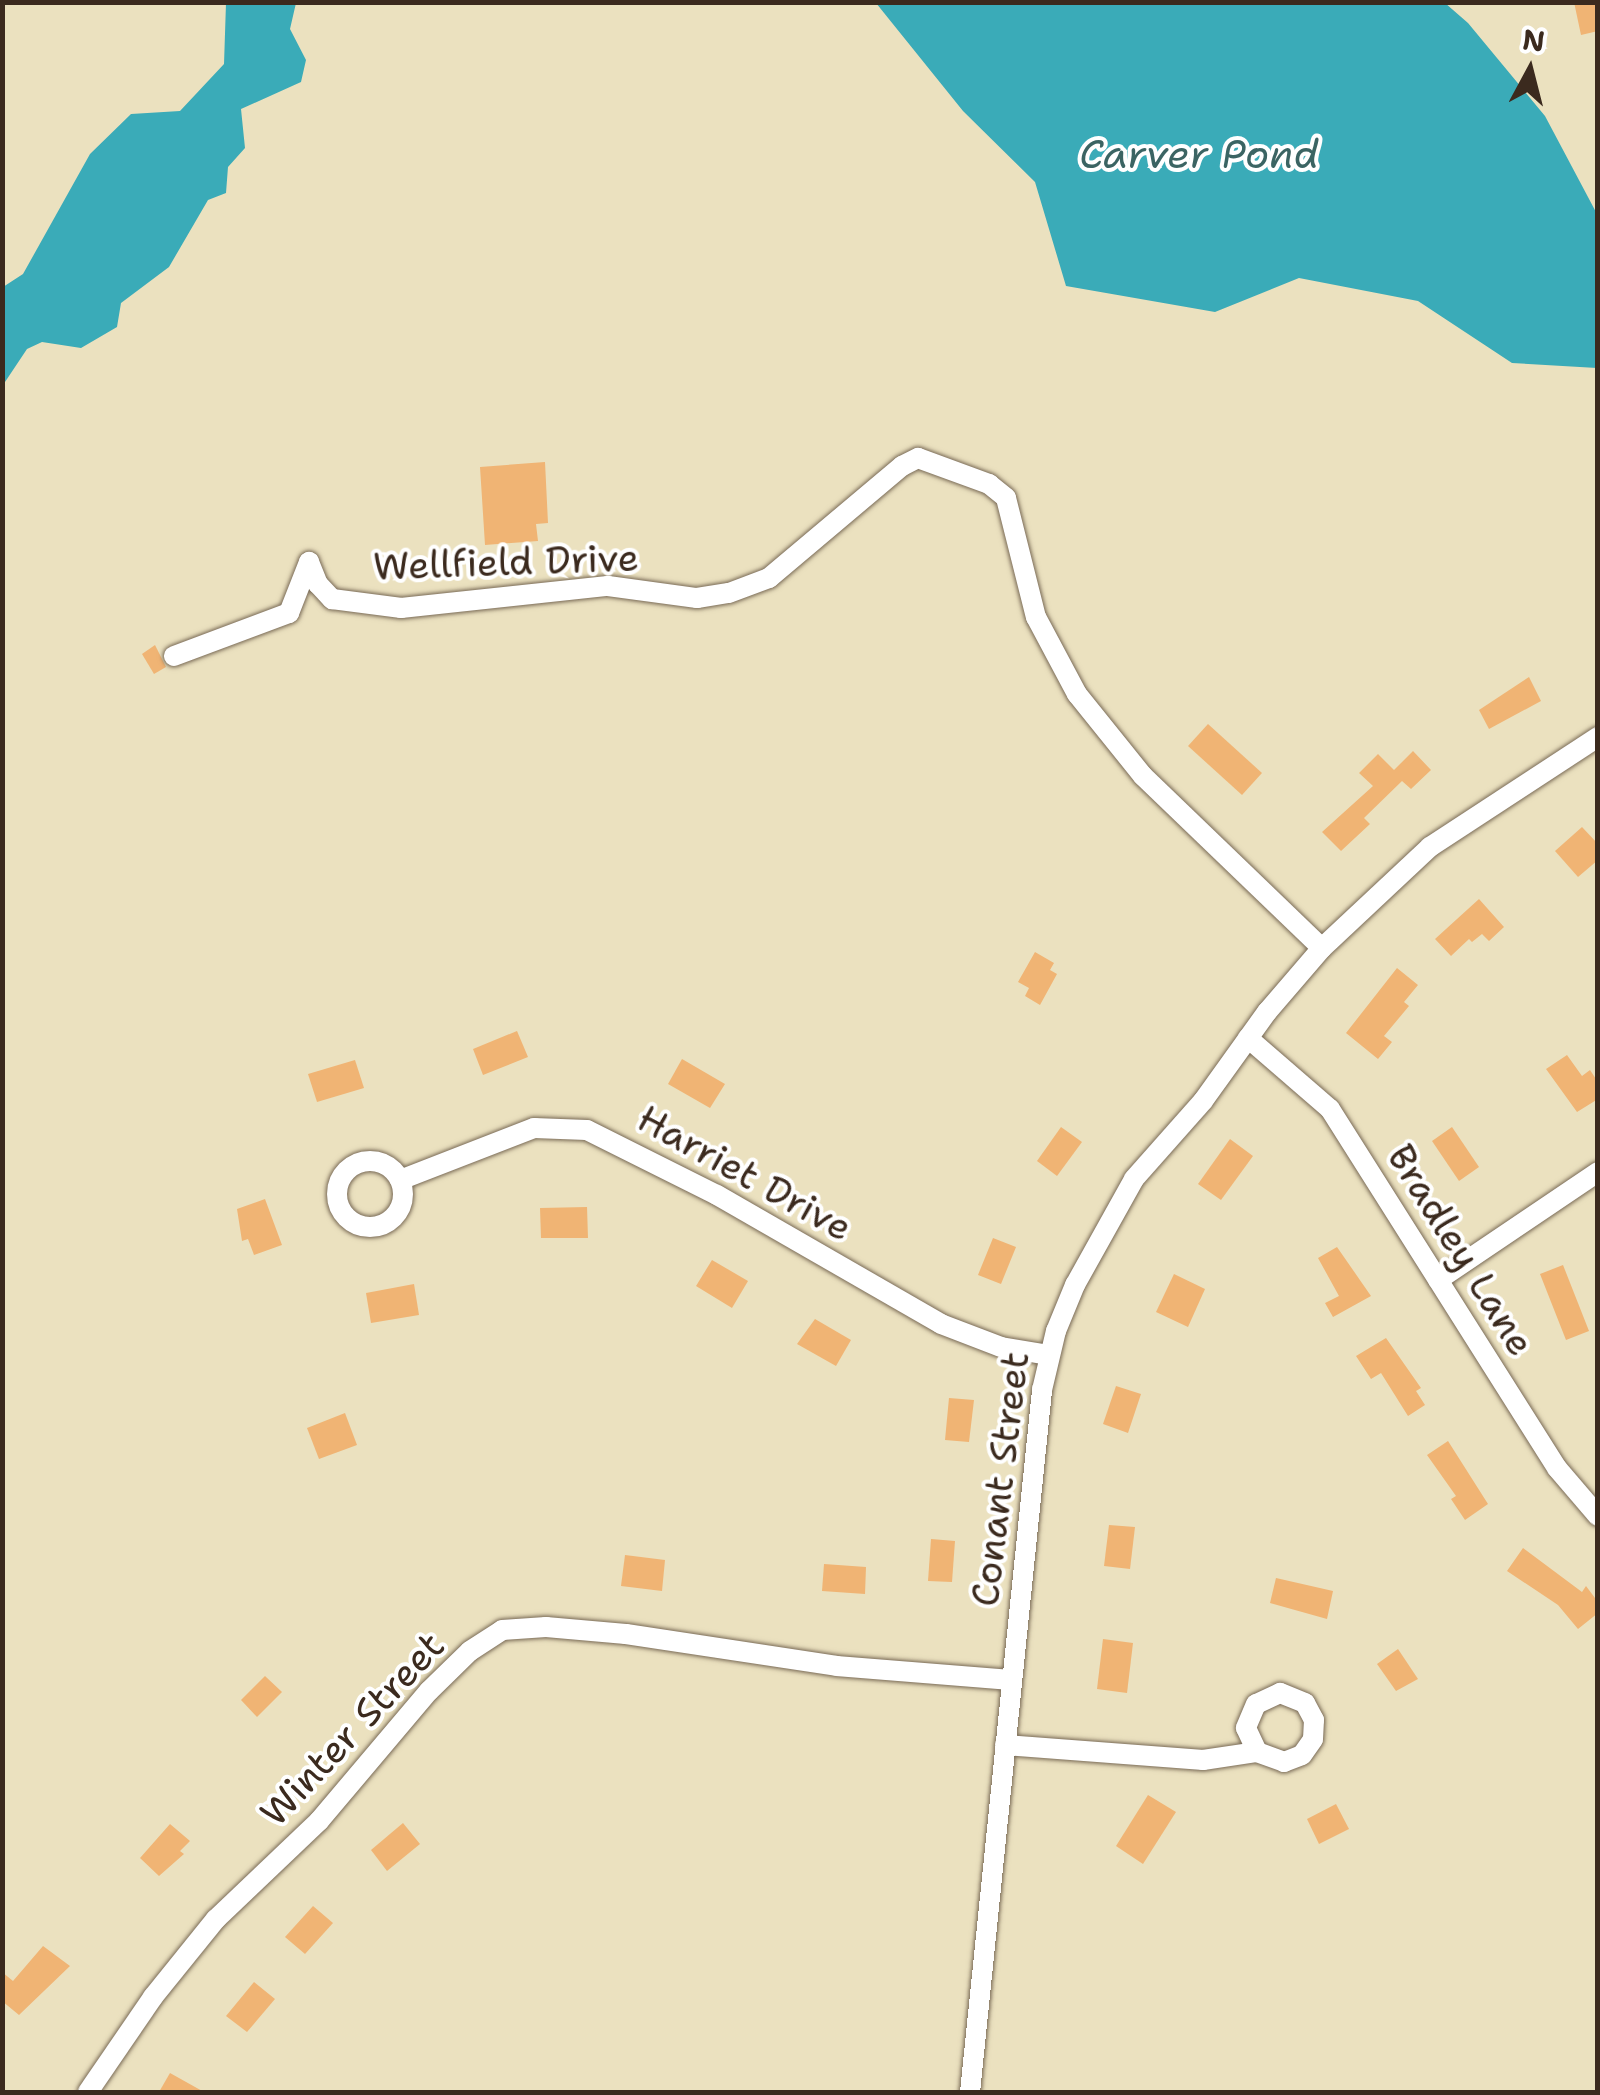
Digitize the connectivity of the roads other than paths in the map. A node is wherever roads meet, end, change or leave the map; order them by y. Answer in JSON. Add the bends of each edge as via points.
{"nodes":[{"id":1,"x":174,"y":656,"type":"dead end"},
{"id":2,"x":1598,"y":737,"type":"edge"},
{"id":3,"x":1322,"y":948,"type":"junction"},
{"id":4,"x":1248,"y":1038,"type":"junction"},
{"id":5,"x":1598,"y":1172,"type":"edge"},
{"id":6,"x":400,"y":1180,"type":"dead end"},
{"id":7,"x":1438,"y":1280,"type":"junction"},
{"id":8,"x":1049,"y":1354,"type":"junction"},
{"id":9,"x":1598,"y":1516,"type":"edge"},
{"id":10,"x":1010,"y":1680,"type":"junction"},
{"id":11,"x":1005,"y":1745,"type":"junction"},
{"id":12,"x":1257,"y":1752,"type":"dead end"},
{"id":13,"x":88,"y":2092,"type":"edge"},
{"id":14,"x":970,"y":2092,"type":"edge"}],
"edges":[{"from":1,"to":3,"type":"street","name":"Wellfield Drive","via":[[290,614],[309,562],[332,599],[401,608],[608,586],[697,598],[729,594],[769,578],[918,458],[989,484],[1006,498],[1036,617],[1077,694],[1143,776]]},
{"from":2,"to":3,"type":"street","name":"Conant Street","via":[[1430,847]]},
{"from":3,"to":4,"type":"street","name":"Conant Street"},
{"from":4,"to":7,"type":"street","name":"Bradley Lane","via":[[1330,1109]]},
{"from":4,"to":8,"type":"street","name":"Conant Street","via":[[1112,1212]]},
{"from":5,"to":7,"type":"street"},
{"from":6,"to":8,"type":"street","name":"Harriet Drive","via":[[534,1128],[587,1130],[717,1195],[941,1324],[1001,1347]]},
{"from":7,"to":9,"type":"street","name":"Bradley Lane","via":[[1558,1468]]},
{"from":8,"to":10,"type":"street","name":"Conant Street"},
{"from":10,"to":11,"type":"street","name":"Conant Street"},
{"from":10,"to":13,"type":"street","name":"Winter Street","via":[[837,1666],[607,1632],[502,1630],[428,1691],[318,1821],[216,1920],[153,1996]]},
{"from":11,"to":12,"type":"street","via":[[1203,1760]]},
{"from":11,"to":14,"type":"street","name":"Conant Street"}]}
